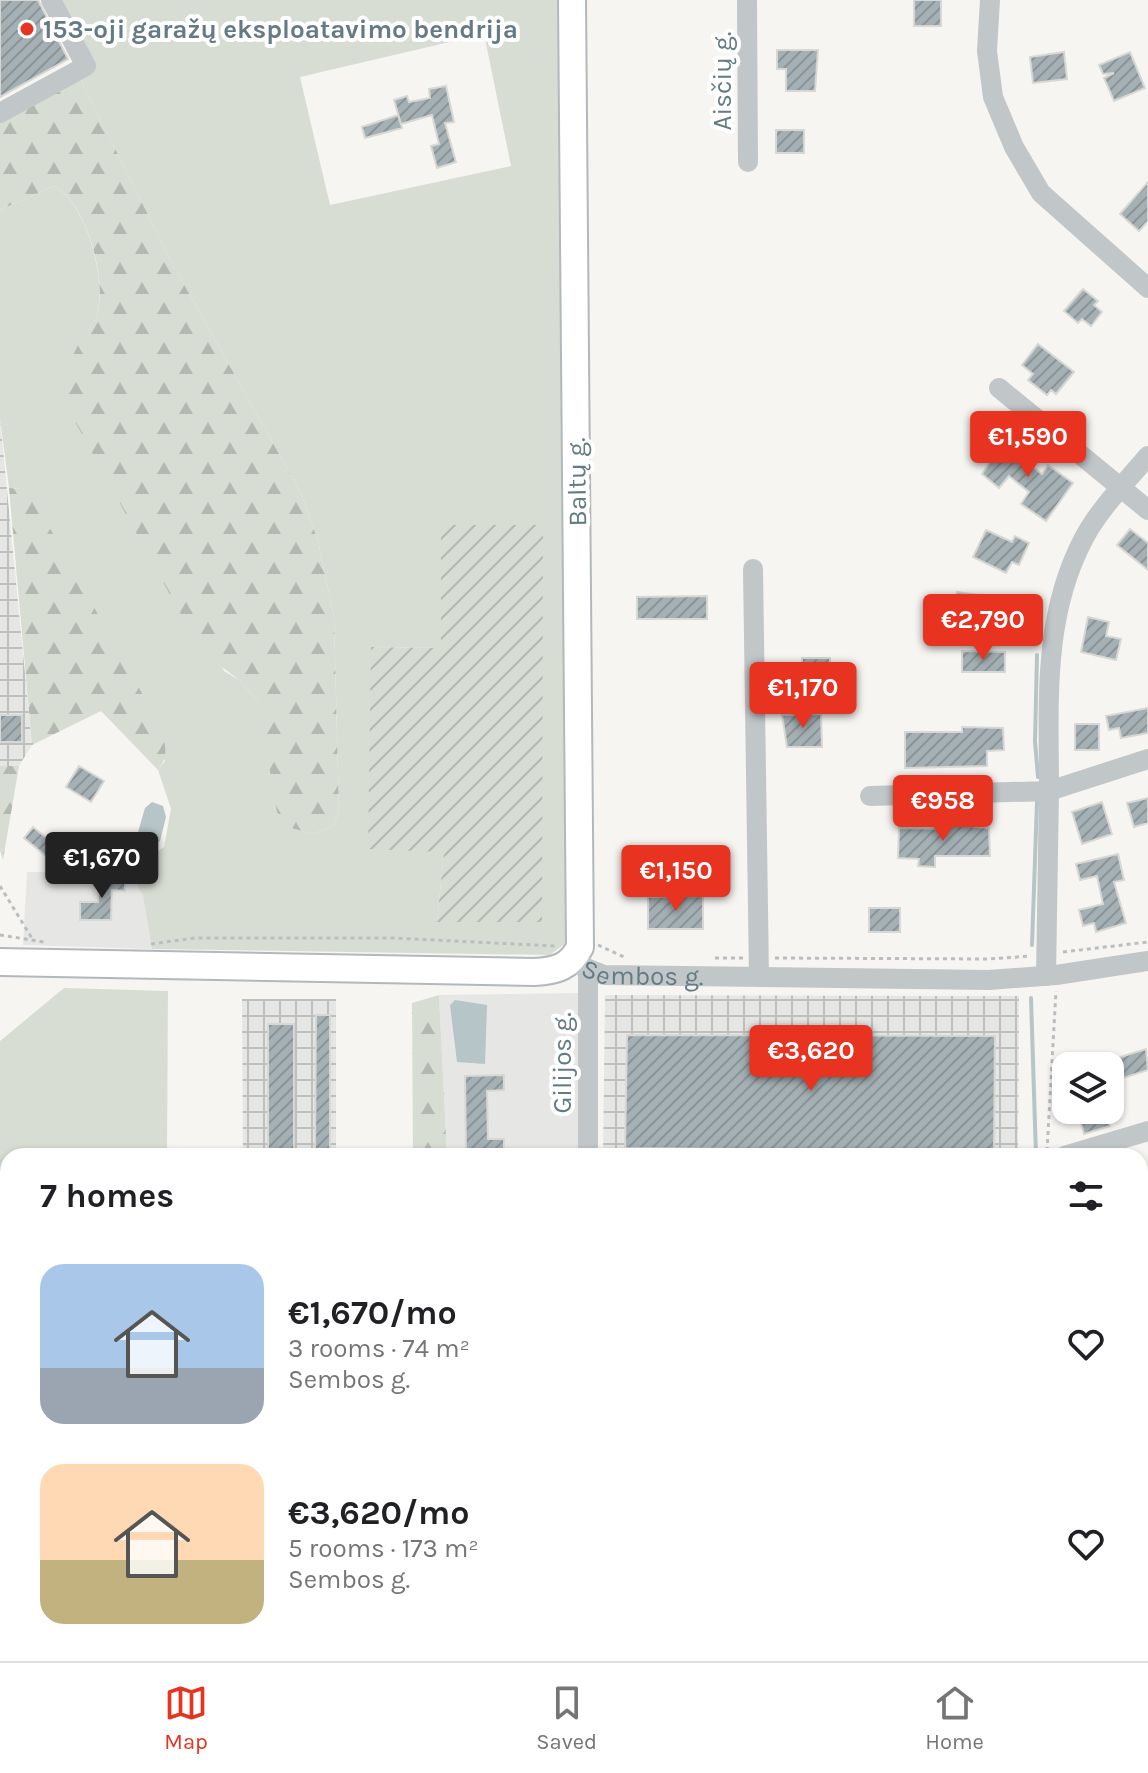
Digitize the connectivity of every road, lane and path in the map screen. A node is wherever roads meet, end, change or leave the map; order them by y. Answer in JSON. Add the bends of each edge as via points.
{"nodes":[{"id":1,"x":51,"y":0,"type":"edge"},
{"id":2,"x":572,"y":0,"type":"edge"},
{"id":3,"x":747,"y":0,"type":"edge"},
{"id":4,"x":990,"y":0,"type":"edge"},
{"id":5,"x":0,"y":113,"type":"edge"},
{"id":6,"x":748,"y":162,"type":"dead end"},
{"id":7,"x":1148,"y":288,"type":"edge"},
{"id":8,"x":999,"y":388,"type":"dead end"},
{"id":9,"x":1148,"y":456,"type":"edge"},
{"id":10,"x":1121,"y":488,"type":"junction"},
{"id":11,"x":1148,"y":510,"type":"edge"},
{"id":12,"x":753,"y":569,"type":"dead end"},
{"id":13,"x":1148,"y":759,"type":"edge"},
{"id":14,"x":1049,"y":791,"type":"junction"},
{"id":15,"x":870,"y":796,"type":"dead end"},
{"id":16,"x":0,"y":886,"type":"edge"},
{"id":17,"x":39,"y":952,"type":"junction"},
{"id":18,"x":1148,"y":961,"type":"edge"},
{"id":19,"x":0,"y":962,"type":"edge"},
{"id":20,"x":580,"y":967,"type":"junction"},
{"id":21,"x":1051,"y":976,"type":"junction"},
{"id":22,"x":759,"y":977,"type":"junction"},
{"id":23,"x":1148,"y":1131,"type":"edge"},
{"id":24,"x":588,"y":1148,"type":"edge"},
{"id":25,"x":1049,"y":1148,"type":"edge"},
{"id":26,"x":1091,"y":1148,"type":"edge"}],
"edges":[{"from":1,"to":5,"type":"street","via":[[86,66]]},
{"from":2,"to":20,"type":"main road","name":"Baltų g."},
{"from":3,"to":6,"type":"street","name":"Aisčių g."},
{"from":4,"to":7,"type":"street","via":[[987,51],[993,97],[1014,147],[1041,193]]},
{"from":8,"to":10,"type":"street"},
{"from":9,"to":10,"type":"street"},
{"from":10,"to":11,"type":"street"},
{"from":10,"to":14,"type":"street","via":[[1086,535],[1068,572],[1055,619]]},
{"from":12,"to":22,"type":"street"},
{"from":13,"to":14,"type":"street"},
{"from":14,"to":15,"type":"street"},
{"from":14,"to":21,"type":"street"},
{"from":16,"to":17,"type":"path"},
{"from":17,"to":19,"type":"main road","name":"Sembos g."},
{"from":17,"to":20,"type":"main road","name":"Sembos g.","via":[[534,972]]},
{"from":18,"to":21,"type":"street","name":"Sembos g."},
{"from":20,"to":22,"type":"street","name":"Sembos g.","via":[[604,975]]},
{"from":20,"to":24,"type":"street","name":"Gilijos g."},
{"from":21,"to":22,"type":"street","name":"Sembos g."},
{"from":21,"to":25,"type":"path"},
{"from":23,"to":26,"type":"street"}]}
